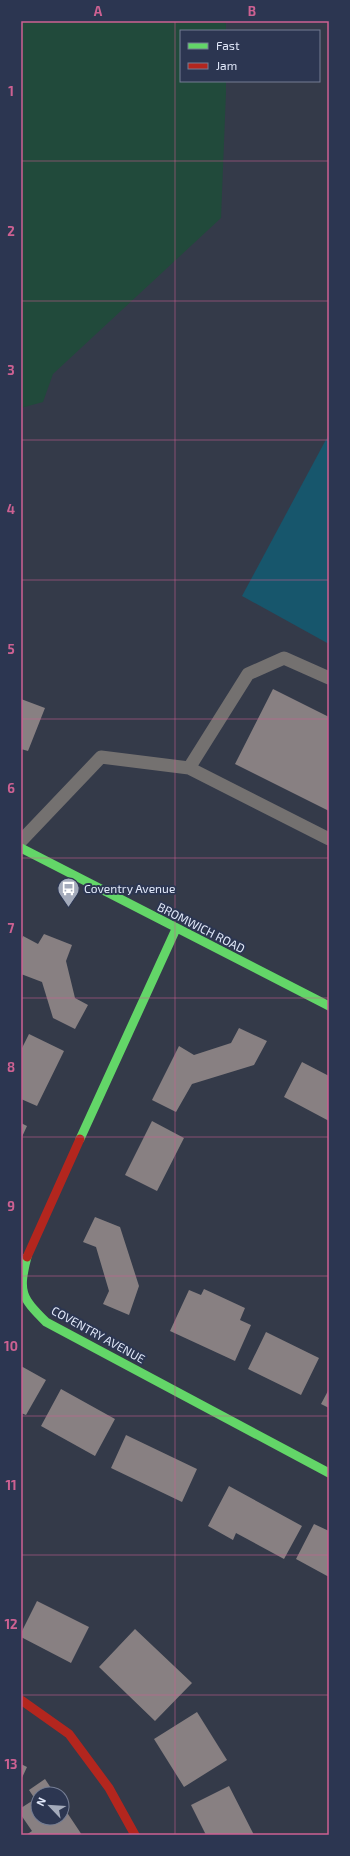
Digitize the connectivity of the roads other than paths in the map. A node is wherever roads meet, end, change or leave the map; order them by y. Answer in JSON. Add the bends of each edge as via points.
{"nodes":[{"id":1,"x":329,"y":678,"type":"edge"},
{"id":2,"x":189,"y":768,"type":"junction"},
{"id":3,"x":329,"y":839,"type":"edge"},
{"id":4,"x":21,"y":841,"type":"edge"},
{"id":5,"x":21,"y":848,"type":"edge"},
{"id":6,"x":176,"y":929,"type":"junction"},
{"id":7,"x":329,"y":1006,"type":"edge"},
{"id":8,"x":329,"y":1473,"type":"edge"},
{"id":9,"x":21,"y":1700,"type":"edge"},
{"id":10,"x":135,"y":1835,"type":"edge"}],
"edges":[{"from":1,"to":2,"type":"lane","via":[[284,658],[248,674]]},
{"from":2,"to":3,"type":"lane"},
{"from":2,"to":4,"type":"lane","via":[[101,757]]},
{"from":5,"to":6,"type":"street","name":"BROMWICH ROAD"},
{"from":6,"to":7,"type":"street","name":"BROMWICH ROAD"},
{"from":6,"to":8,"type":"street","name":"COVENTRY AVENUE","via":[[28,1253],[21,1280],[27,1303],[46,1322]]},
{"from":9,"to":10,"type":"street","via":[[69,1734],[109,1788]]}]}
